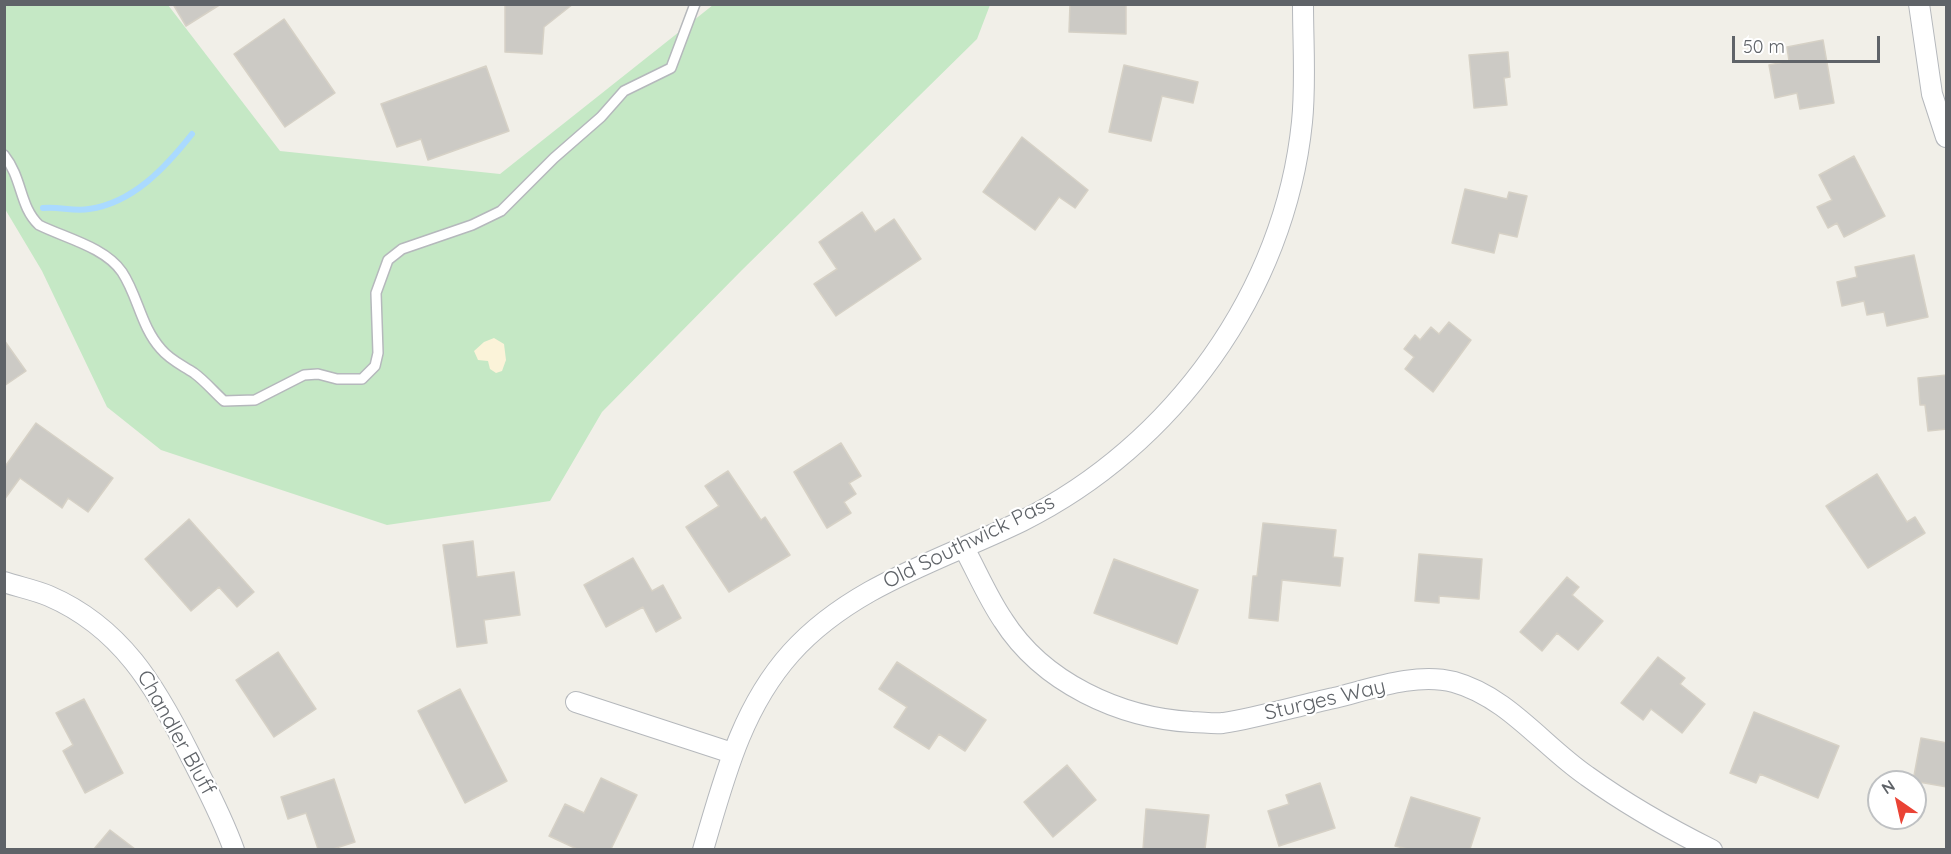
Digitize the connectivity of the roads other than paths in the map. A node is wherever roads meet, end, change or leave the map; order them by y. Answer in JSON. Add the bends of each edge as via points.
{"nodes":[{"id":1,"x":695,"y":4,"type":"edge"},
{"id":2,"x":1304,"y":4,"type":"edge"},
{"id":3,"x":1919,"y":4,"type":"edge"},
{"id":4,"x":1947,"y":137,"type":"edge"},
{"id":5,"x":4,"y":154,"type":"edge"},
{"id":6,"x":964,"y":548,"type":"junction"},
{"id":7,"x":4,"y":582,"type":"edge"},
{"id":8,"x":576,"y":702,"type":"dead end"},
{"id":9,"x":732,"y":753,"type":"junction"},
{"id":10,"x":234,"y":849,"type":"edge"},
{"id":11,"x":703,"y":849,"type":"edge"},
{"id":12,"x":1712,"y":849,"type":"edge"}],
"edges":[{"from":1,"to":5,"type":"lane","via":[[671,68],[624,92],[501,211],[402,249],[388,260],[376,292],[378,353],[375,366],[362,379],[304,375],[255,400],[224,401],[159,347],[114,264],[104,255],[39,225],[31,216],[16,171]]},
{"from":2,"to":6,"type":"street","name":"Old Southwick Pass","via":[[1302,121],[1288,192],[1265,261],[1216,352],[1184,395],[1115,460],[1061,498]]},
{"from":3,"to":4,"type":"street","via":[[1932,94]]},
{"from":6,"to":9,"type":"street","name":"Old Southwick Pass","via":[[878,586],[818,626],[767,684]]},
{"from":6,"to":12,"type":"street","name":"Sturges Way","via":[[1003,621],[1027,649],[1066,683],[1118,708],[1157,720],[1221,723],[1390,684],[1431,679],[1452,682],[1509,711],[1585,775],[1668,828]]},
{"from":7,"to":10,"type":"street","name":"Chandler Bluff","via":[[48,596],[77,611],[100,627],[141,668],[168,712]]},
{"from":8,"to":9,"type":"street"},
{"from":9,"to":11,"type":"street","name":"Old Southwick Pass"}]}
